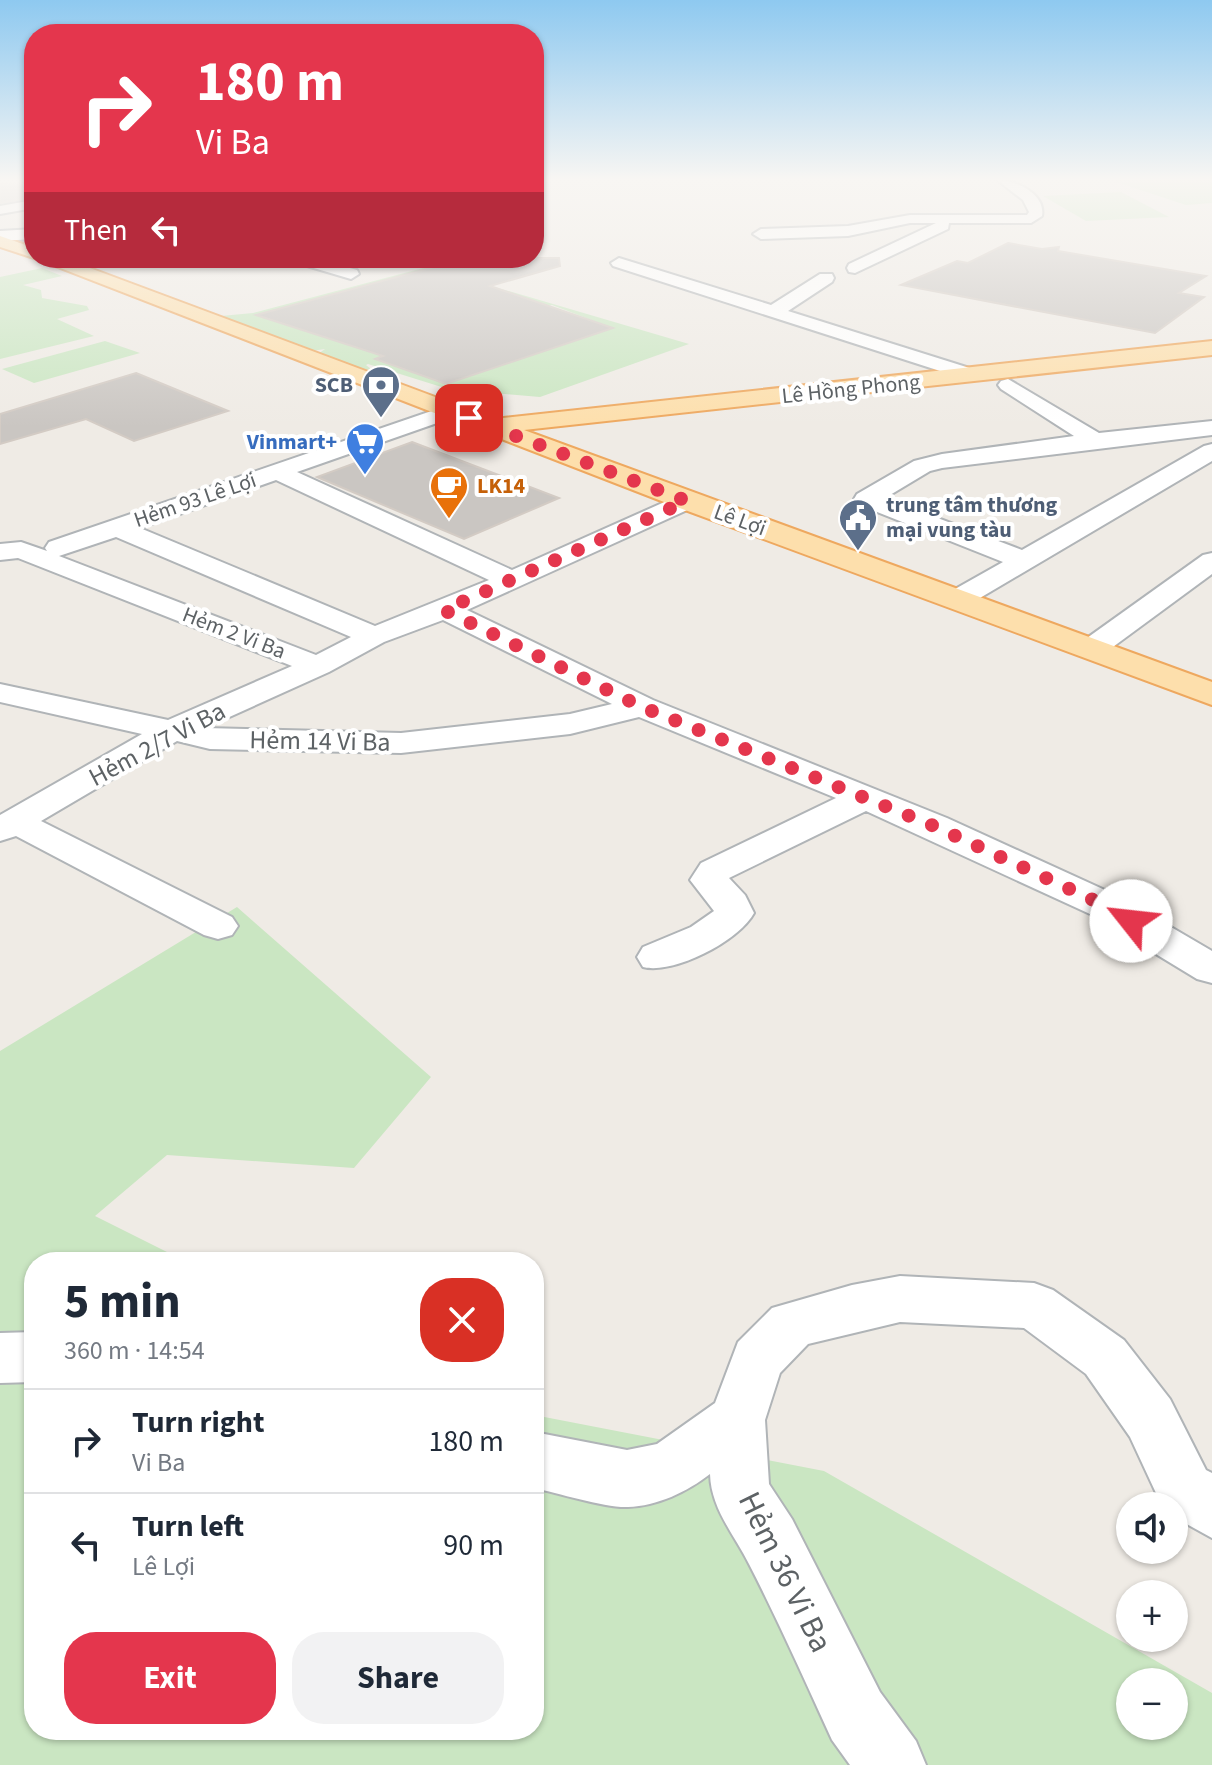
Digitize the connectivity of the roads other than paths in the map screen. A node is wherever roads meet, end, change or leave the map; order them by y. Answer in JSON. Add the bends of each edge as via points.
{"nodes":[{"id":1,"x":867,"y":262,"type":"edge"},
{"id":2,"x":619,"y":263,"type":"dead end"},
{"id":3,"x":72,"y":268,"type":"edge"},
{"id":4,"x":330,"y":268,"type":"edge"},
{"id":5,"x":855,"y":268,"type":"dead end"},
{"id":6,"x":351,"y":274,"type":"dead end"},
{"id":7,"x":826,"y":278,"type":"dead end"},
{"id":8,"x":775,"y":311,"type":"junction"},
{"id":9,"x":1212,"y":348,"type":"edge"},
{"id":10,"x":1212,"y":362,"type":"edge"},
{"id":11,"x":989,"y":378,"type":"junction"},
{"id":12,"x":449,"y":411,"type":"junction"},
{"id":13,"x":489,"y":426,"type":"junction"},
{"id":14,"x":1212,"y":428,"type":"edge"},
{"id":15,"x":614,"y":432,"type":"junction"},
{"id":16,"x":522,"y":438,"type":"junction"},
{"id":17,"x":1095,"y":440,"type":"junction"},
{"id":18,"x":1212,"y":451,"type":"edge"},
{"id":19,"x":1186,"y":466,"type":"junction"},
{"id":20,"x":278,"y":472,"type":"junction"},
{"id":21,"x":1212,"y":473,"type":"edge"},
{"id":22,"x":639,"y":483,"type":"junction"},
{"id":23,"x":687,"y":501,"type":"junction"},
{"id":24,"x":115,"y":527,"type":"junction"},
{"id":25,"x":58,"y":548,"type":"dead end"},
{"id":26,"x":10,"y":551,"type":"edge"},
{"id":27,"x":1023,"y":560,"type":"junction"},
{"id":28,"x":1212,"y":561,"type":"edge"},
{"id":29,"x":512,"y":580,"type":"junction"},
{"id":30,"x":958,"y":599,"type":"junction"},
{"id":31,"x":444,"y":610,"type":"junction"},
{"id":32,"x":374,"y":636,"type":"junction"},
{"id":33,"x":1091,"y":649,"type":"junction"},
{"id":34,"x":318,"y":666,"type":"junction"},
{"id":35,"x":0,"y":693,"type":"edge"},
{"id":36,"x":1212,"y":694,"type":"edge"},
{"id":37,"x":642,"y":707,"type":"junction"},
{"id":38,"x":171,"y":731,"type":"junction"},
{"id":39,"x":865,"y":798,"type":"junction"},
{"id":40,"x":8,"y":826,"type":"edge"},
{"id":41,"x":218,"y":926,"type":"dead end"},
{"id":42,"x":657,"y":957,"type":"dead end"},
{"id":43,"x":1212,"y":969,"type":"edge"},
{"id":44,"x":24,"y":1357,"type":"edge"},
{"id":45,"x":0,"y":1358,"type":"edge"},
{"id":46,"x":737,"y":1420,"type":"junction"},
{"id":47,"x":544,"y":1462,"type":"edge"},
{"id":48,"x":1212,"y":1508,"type":"edge"},
{"id":49,"x":892,"y":1765,"type":"edge"}],
"edges":[{"from":1,"to":5,"type":"street"},
{"from":2,"to":8,"type":"street"},
{"from":3,"to":12,"type":"main road","name":"Lê Lợi"},
{"from":4,"to":6,"type":"street"},
{"from":7,"to":8,"type":"street"},
{"from":8,"to":11,"type":"street"},
{"from":9,"to":11,"type":"main road","name":"Lê Hồng Phong"},
{"from":10,"to":11,"type":"main road","name":"Lê Hồng Phong"},
{"from":11,"to":15,"type":"main road","name":"Lê Hồng Phong"},
{"from":11,"to":15,"type":"main road","name":"Lê Hồng Phong"},
{"from":11,"to":17,"type":"street"},
{"from":12,"to":13,"type":"main road","name":"Lê Lợi"},
{"from":12,"to":20,"type":"street","name":"Hẻm 93 Lê Lợi"},
{"from":13,"to":15,"type":"main road","name":"Lê Hồng Phong"},
{"from":13,"to":16,"type":"main road","name":"Lê Lợi"},
{"from":14,"to":17,"type":"street"},
{"from":15,"to":16,"type":"main road","name":"Lê Hồng Phong"},
{"from":15,"to":22,"type":"main road","via":[[612,462]]},
{"from":16,"to":22,"type":"main road","name":"Lê Lợi"},
{"from":17,"to":19,"type":"street"},
{"from":17,"to":27,"type":"street","via":[[922,466],[866,499]]},
{"from":18,"to":19,"type":"street"},
{"from":19,"to":21,"type":"street"},
{"from":19,"to":27,"type":"street"},
{"from":20,"to":24,"type":"street","name":"Hẻm 93 Lê Lợi"},
{"from":20,"to":29,"type":"street"},
{"from":22,"to":23,"type":"main road","name":"Lê Lợi"},
{"from":23,"to":29,"type":"street","name":"Hẻm 2 Vi Ba"},
{"from":23,"to":30,"type":"main road","name":"Lê Lợi"},
{"from":24,"to":25,"type":"street"},
{"from":24,"to":32,"type":"street","name":"Hẻm 93 Lê Lợi"},
{"from":26,"to":34,"type":"street","name":"Hẻm 2 Vi Ba"},
{"from":27,"to":30,"type":"street"},
{"from":28,"to":33,"type":"street"},
{"from":29,"to":31,"type":"street","name":"Hẻm 2 Vi Ba"},
{"from":30,"to":33,"type":"main road","name":"Lê Lợi"},
{"from":31,"to":32,"type":"street","name":"Hẻm 2 Vi Ba"},
{"from":31,"to":37,"type":"street"},
{"from":32,"to":34,"type":"street","name":"Hẻm 2 Vi Ba"},
{"from":33,"to":36,"type":"main road","name":"Lê Lợi"},
{"from":34,"to":38,"type":"street","name":"Hẻm 2/7 Vi Ba"},
{"from":35,"to":38,"type":"street","name":"Hẻm 14 Vi Ba"},
{"from":37,"to":38,"type":"street","name":"Hẻm 14 Vi Ba","via":[[570,724],[401,743],[210,739]]},
{"from":37,"to":39,"type":"street"},
{"from":38,"to":40,"type":"street","name":"Hẻm 2/7 Vi Ba"},
{"from":39,"to":42,"type":"street","via":[[714,871],[709,880],[734,915],[705,936]]},
{"from":39,"to":43,"type":"street","via":[[1104,905]]},
{"from":40,"to":41,"type":"street"},
{"from":44,"to":45,"type":"street"},
{"from":46,"to":47,"type":"street","via":[[670,1469],[627,1479]]},
{"from":46,"to":48,"type":"street","name":"Hẻm 36 Vi Ba","via":[[757,1359],[791,1325],[900,1299],[1034,1306],[1105,1357],[1150,1418],[1185,1490]]},
{"from":46,"to":49,"type":"street","name":"Hẻm 36 Vi Ba","via":[[740,1492],[770,1541],[856,1716]]}]}
